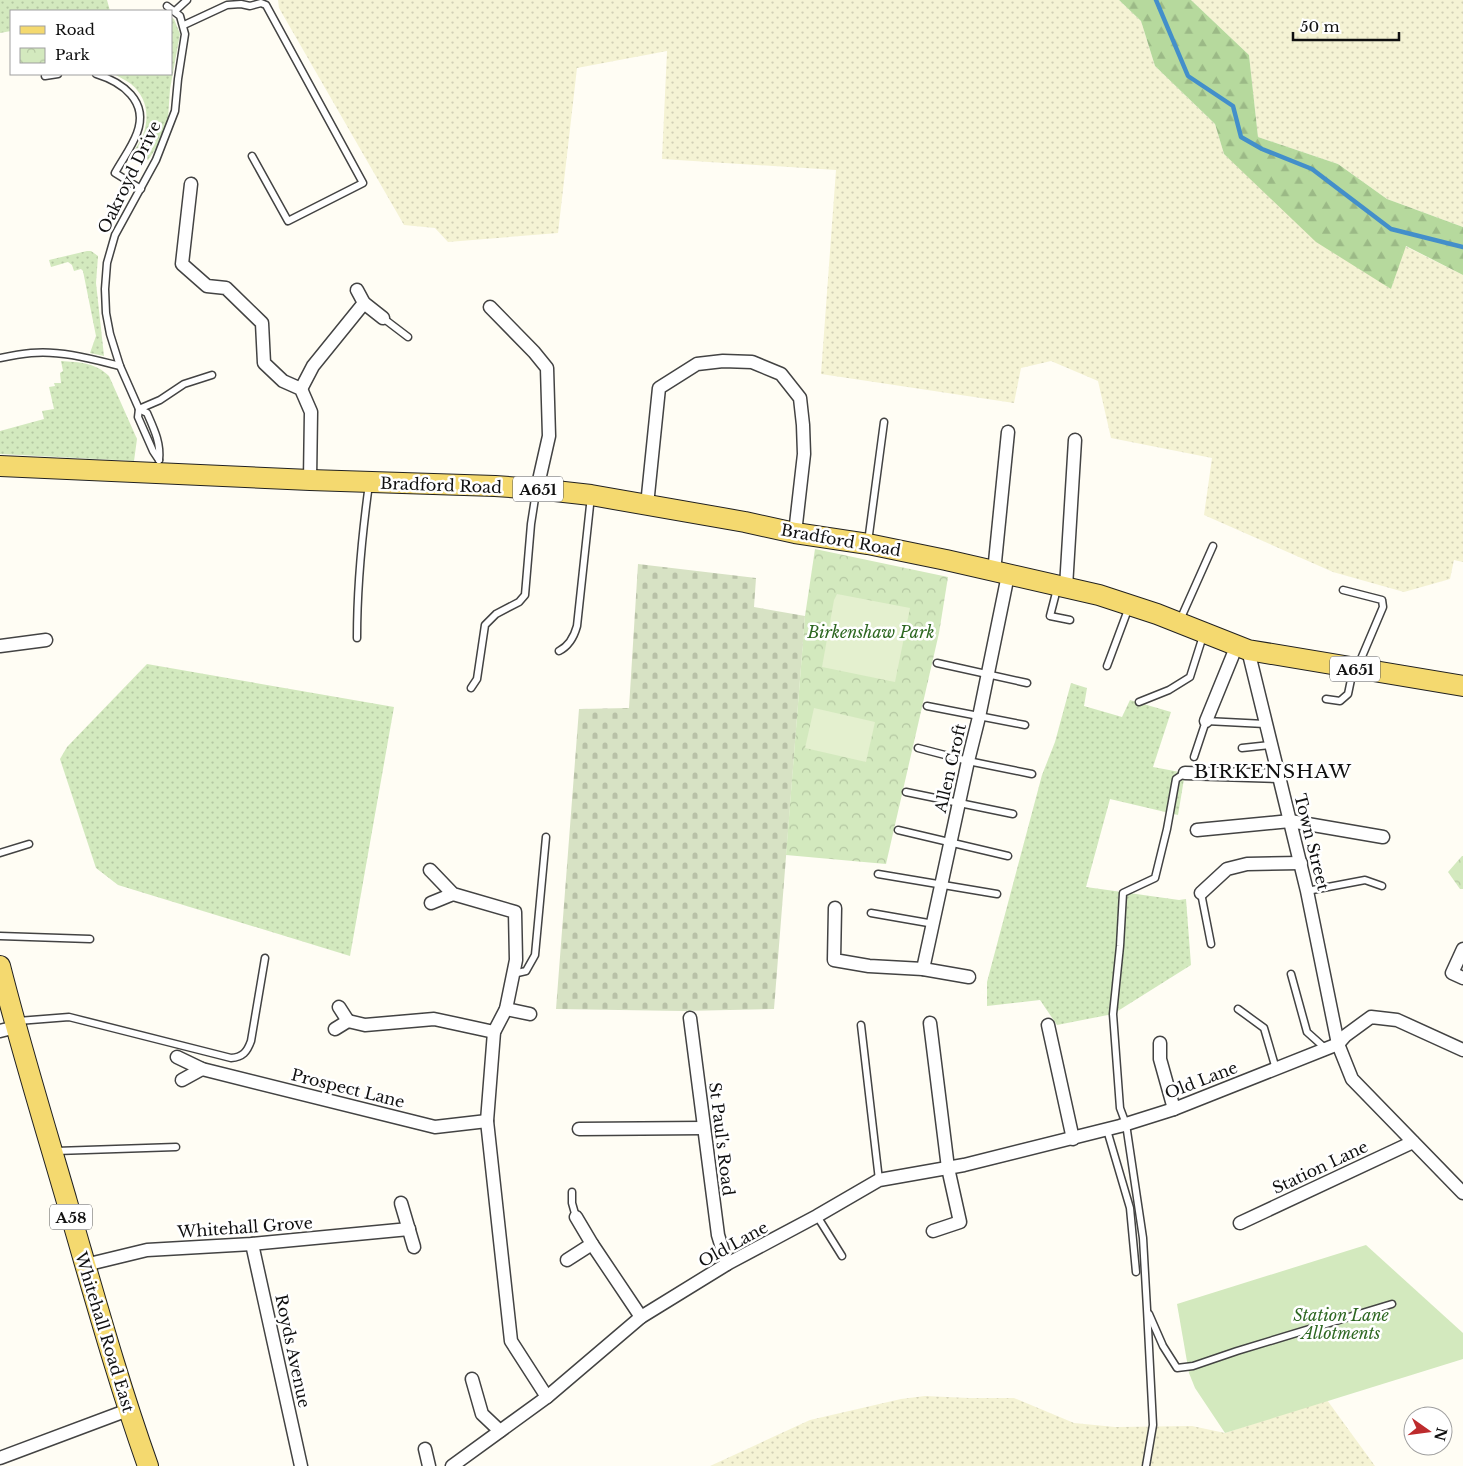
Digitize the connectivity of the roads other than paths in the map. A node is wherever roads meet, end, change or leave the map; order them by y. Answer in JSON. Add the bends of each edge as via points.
{"nodes":[{"id":1,"x":187,"y":0,"type":"edge"},
{"id":2,"x":167,"y":6,"type":"dead end"},
{"id":3,"x":175,"y":11,"type":"junction"},
{"id":4,"x":184,"y":25,"type":"junction"},
{"id":5,"x":52,"y":75,"type":"edge"},
{"id":6,"x":98,"y":75,"type":"edge"},
{"id":7,"x":45,"y":76,"type":"dead end"},
{"id":8,"x":252,"y":156,"type":"dead end"},
{"id":9,"x":191,"y":184,"type":"dead end"},
{"id":10,"x":141,"y":189,"type":"junction"},
{"id":11,"x":357,"y":290,"type":"dead end"},
{"id":12,"x":364,"y":303,"type":"junction"},
{"id":13,"x":490,"y":307,"type":"dead end"},
{"id":14,"x":383,"y":318,"type":"joint"},
{"id":15,"x":408,"y":338,"type":"dead end"},
{"id":16,"x":0,"y":358,"type":"edge"},
{"id":17,"x":120,"y":366,"type":"junction"},
{"id":18,"x":212,"y":375,"type":"dead end"},
{"id":19,"x":301,"y":389,"type":"junction"},
{"id":20,"x":139,"y":409,"type":"junction"},
{"id":21,"x":884,"y":422,"type":"dead end"},
{"id":22,"x":1008,"y":432,"type":"dead end"},
{"id":23,"x":1075,"y":440,"type":"dead end"},
{"id":24,"x":0,"y":466,"type":"edge"},
{"id":25,"x":159,"y":467,"type":"junction"},
{"id":26,"x":310,"y":480,"type":"junction"},
{"id":27,"x":369,"y":483,"type":"junction"},
{"id":28,"x":537,"y":489,"type":"junction"},
{"id":29,"x":591,"y":495,"type":"junction"},
{"id":30,"x":647,"y":505,"type":"junction"},
{"id":31,"x":795,"y":533,"type":"junction"},
{"id":32,"x":868,"y":544,"type":"junction"},
{"id":33,"x":1213,"y":546,"type":"dead end"},
{"id":34,"x":1001,"y":573,"type":"junction"},
{"id":35,"x":1062,"y":586,"type":"junction"},
{"id":36,"x":1343,"y":590,"type":"dead end"},
{"id":37,"x":1130,"y":605,"type":"junction"},
{"id":38,"x":1070,"y":620,"type":"dead end"},
{"id":39,"x":1179,"y":623,"type":"junction"},
{"id":40,"x":1204,"y":633,"type":"junction"},
{"id":41,"x":357,"y":638,"type":"dead end"},
{"id":42,"x":46,"y":640,"type":"dead end"},
{"id":43,"x":0,"y":646,"type":"edge"},
{"id":44,"x":1243,"y":647,"type":"junction"},
{"id":45,"x":559,"y":652,"type":"dead end"},
{"id":46,"x":937,"y":663,"type":"dead end"},
{"id":47,"x":1107,"y":666,"type":"dead end"},
{"id":48,"x":1355,"y":669,"type":"junction"},
{"id":49,"x":987,"y":674,"type":"junction"},
{"id":50,"x":1027,"y":683,"type":"dead end"},
{"id":51,"x":1463,"y":686,"type":"edge"},
{"id":52,"x":471,"y":688,"type":"dead end"},
{"id":53,"x":1326,"y":699,"type":"dead end"},
{"id":54,"x":1139,"y":702,"type":"dead end"},
{"id":55,"x":927,"y":706,"type":"dead end"},
{"id":56,"x":979,"y":717,"type":"junction"},
{"id":57,"x":1206,"y":720,"type":"junction"},
{"id":58,"x":1265,"y":724,"type":"junction"},
{"id":59,"x":1025,"y":726,"type":"dead end"},
{"id":60,"x":1270,"y":745,"type":"junction"},
{"id":61,"x":918,"y":748,"type":"dead end"},
{"id":62,"x":1242,"y":748,"type":"dead end"},
{"id":63,"x":1194,"y":757,"type":"dead end"},
{"id":64,"x":968,"y":761,"type":"junction"},
{"id":65,"x":1185,"y":773,"type":"joint"},
{"id":66,"x":1032,"y":774,"type":"dead end"},
{"id":67,"x":1278,"y":776,"type":"junction"},
{"id":68,"x":906,"y":792,"type":"dead end"},
{"id":69,"x":958,"y":803,"type":"junction"},
{"id":70,"x":1013,"y":814,"type":"dead end"},
{"id":71,"x":1290,"y":821,"type":"junction"},
{"id":72,"x":898,"y":830,"type":"dead end"},
{"id":73,"x":1197,"y":830,"type":"dead end"},
{"id":74,"x":546,"y":837,"type":"dead end"},
{"id":75,"x":1383,"y":837,"type":"dead end"},
{"id":76,"x":950,"y":843,"type":"junction"},
{"id":77,"x":29,"y":844,"type":"dead end"},
{"id":78,"x":0,"y":853,"type":"edge"},
{"id":79,"x":1008,"y":856,"type":"dead end"},
{"id":80,"x":1301,"y":863,"type":"junction"},
{"id":81,"x":430,"y":870,"type":"dead end"},
{"id":82,"x":878,"y":874,"type":"dead end"},
{"id":83,"x":942,"y":884,"type":"junction"},
{"id":84,"x":1382,"y":886,"type":"dead end"},
{"id":85,"x":1307,"y":891,"type":"junction"},
{"id":86,"x":1201,"y":893,"type":"joint"},
{"id":87,"x":453,"y":894,"type":"junction"},
{"id":88,"x":997,"y":894,"type":"dead end"},
{"id":89,"x":431,"y":903,"type":"dead end"},
{"id":90,"x":834,"y":908,"type":"dead end"},
{"id":91,"x":871,"y":913,"type":"dead end"},
{"id":92,"x":934,"y":924,"type":"junction"},
{"id":93,"x":0,"y":936,"type":"edge"},
{"id":94,"x":90,"y":939,"type":"dead end"},
{"id":95,"x":1211,"y":944,"type":"dead end"},
{"id":96,"x":1463,"y":949,"type":"edge"},
{"id":97,"x":264,"y":958,"type":"dead end"},
{"id":98,"x":0,"y":966,"type":"edge"},
{"id":99,"x":923,"y":970,"type":"junction"},
{"id":100,"x":513,"y":974,"type":"junction"},
{"id":101,"x":1292,"y":974,"type":"dead end"},
{"id":102,"x":969,"y":977,"type":"dead end"},
{"id":103,"x":1463,"y":978,"type":"edge"},
{"id":104,"x":339,"y":1007,"type":"dead end"},
{"id":105,"x":506,"y":1009,"type":"junction"},
{"id":106,"x":1238,"y":1010,"type":"dead end"},
{"id":107,"x":530,"y":1014,"type":"dead end"},
{"id":108,"x":690,"y":1018,"type":"dead end"},
{"id":109,"x":348,"y":1022,"type":"junction"},
{"id":110,"x":930,"y":1023,"type":"dead end"},
{"id":111,"x":861,"y":1025,"type":"dead end"},
{"id":112,"x":1048,"y":1025,"type":"dead end"},
{"id":113,"x":10,"y":1027,"type":"edge"},
{"id":114,"x":335,"y":1029,"type":"dead end"},
{"id":115,"x":494,"y":1032,"type":"junction"},
{"id":116,"x":1160,"y":1043,"type":"dead end"},
{"id":117,"x":1332,"y":1047,"type":"junction"},
{"id":118,"x":1463,"y":1050,"type":"edge"},
{"id":119,"x":176,"y":1056,"type":"dead end"},
{"id":120,"x":202,"y":1069,"type":"junction"},
{"id":121,"x":1276,"y":1069,"type":"junction"},
{"id":122,"x":182,"y":1080,"type":"dead end"},
{"id":123,"x":1174,"y":1109,"type":"junction"},
{"id":124,"x":487,"y":1121,"type":"junction"},
{"id":125,"x":1126,"y":1124,"type":"junction"},
{"id":126,"x":704,"y":1128,"type":"junction"},
{"id":127,"x":579,"y":1129,"type":"dead end"},
{"id":128,"x":1107,"y":1130,"type":"junction"},
{"id":129,"x":1073,"y":1139,"type":"junction"},
{"id":130,"x":1413,"y":1142,"type":"junction"},
{"id":131,"x":176,"y":1147,"type":"dead end"},
{"id":132,"x":52,"y":1151,"type":"junction"},
{"id":133,"x":948,"y":1168,"type":"junction"},
{"id":134,"x":878,"y":1180,"type":"junction"},
{"id":135,"x":572,"y":1192,"type":"dead end"},
{"id":136,"x":1463,"y":1193,"type":"edge"},
{"id":137,"x":401,"y":1203,"type":"dead end"},
{"id":138,"x":817,"y":1216,"type":"junction"},
{"id":139,"x":576,"y":1217,"type":"joint"},
{"id":140,"x":1240,"y":1223,"type":"dead end"},
{"id":141,"x":409,"y":1229,"type":"junction"},
{"id":142,"x":933,"y":1231,"type":"dead end"},
{"id":143,"x":252,"y":1244,"type":"junction"},
{"id":144,"x":592,"y":1244,"type":"junction"},
{"id":145,"x":414,"y":1247,"type":"dead end"},
{"id":146,"x":842,"y":1256,"type":"dead end"},
{"id":147,"x":567,"y":1260,"type":"dead end"},
{"id":148,"x":727,"y":1264,"type":"junction"},
{"id":149,"x":85,"y":1265,"type":"junction"},
{"id":150,"x":1136,"y":1272,"type":"dead end"},
{"id":151,"x":1392,"y":1304,"type":"dead end"},
{"id":152,"x":1147,"y":1309,"type":"junction"},
{"id":153,"x":641,"y":1317,"type":"junction"},
{"id":154,"x":472,"y":1379,"type":"dead end"},
{"id":155,"x":547,"y":1397,"type":"junction"},
{"id":156,"x":128,"y":1410,"type":"junction"},
{"id":157,"x":500,"y":1431,"type":"junction"},
{"id":158,"x":424,"y":1449,"type":"dead end"},
{"id":159,"x":0,"y":1458,"type":"edge"},
{"id":160,"x":148,"y":1466,"type":"edge"},
{"id":161,"x":301,"y":1466,"type":"edge"},
{"id":162,"x":429,"y":1466,"type":"edge"},
{"id":163,"x":452,"y":1466,"type":"edge"},
{"id":164,"x":1146,"y":1466,"type":"edge"}],
"edges":[{"from":1,"to":3,"type":"lane"},
{"from":2,"to":3,"type":"lane"},
{"from":3,"to":4,"type":"lane"},
{"from":4,"to":8,"type":"lane","via":[[227,6],[250,6],[261,2],[266,5],[363,183],[288,221]]},
{"from":4,"to":10,"type":"lane","name":"Oakroyd Drive","via":[[185,42],[175,111]]},
{"from":5,"to":7,"type":"lane"},
{"from":6,"to":10,"type":"lane","via":[[116,82],[132,95],[139,114],[137,133],[114,174]]},
{"from":9,"to":19,"type":"street","via":[[182,264],[207,286],[226,288],[262,323],[264,363],[283,381]]},
{"from":10,"to":17,"type":"lane","name":"Oakroyd Drive","via":[[115,235],[106,262],[106,313]]},
{"from":11,"to":12,"type":"street"},
{"from":12,"to":14,"type":"street"},
{"from":12,"to":19,"type":"street","via":[[313,366]]},
{"from":13,"to":28,"type":"street","via":[[547,368],[549,436]]},
{"from":14,"to":15,"type":"lane"},
{"from":16,"to":17,"type":"lane","via":[[32,352]]},
{"from":17,"to":20,"type":"lane","name":"Oakroyd Drive"},
{"from":18,"to":20,"type":"lane","via":[[184,384]]},
{"from":19,"to":26,"type":"street","via":[[310,412]]},
{"from":20,"to":25,"type":"lane","name":"Oakroyd Drive","via":[[147,413],[157,437]]},
{"from":21,"to":32,"type":"lane"},
{"from":22,"to":34,"type":"street"},
{"from":23,"to":35,"type":"street"},
{"from":24,"to":25,"type":"main road","name":"Bradford Road","number":"A651"},
{"from":25,"to":26,"type":"main road","name":"Bradford Road","number":"A651"},
{"from":26,"to":27,"type":"main road","name":"Bradford Road","number":"A651"},
{"from":27,"to":28,"type":"main road","name":"Bradford Road","number":"A651"},
{"from":27,"to":41,"type":"lane","via":[[362,541]]},
{"from":28,"to":29,"type":"main road","name":"Bradford Road","number":"A651"},
{"from":28,"to":52,"type":"lane","via":[[524,595],[519,602],[496,614],[485,626],[477,679]]},
{"from":29,"to":30,"type":"main road","name":"Bradford Road","number":"A651"},
{"from":29,"to":45,"type":"lane","via":[[577,626],[566,648]]},
{"from":30,"to":31,"type":"main road","name":"Bradford Road","number":"A651"},
{"from":30,"to":31,"type":"street","via":[[659,388],[697,364],[752,362],[781,374],[800,398],[804,454]]},
{"from":31,"to":32,"type":"main road","name":"Bradford Road","number":"A651"},
{"from":32,"to":34,"type":"main road","name":"Bradford Road","number":"A651"},
{"from":33,"to":39,"type":"lane"},
{"from":34,"to":35,"type":"main road","name":"Bradford Road","number":"A651"},
{"from":34,"to":49,"type":"street","name":"Allen Croft"},
{"from":35,"to":37,"type":"main road","name":"Bradford Road","number":"A651"},
{"from":35,"to":38,"type":"lane","via":[[1050,616]]},
{"from":36,"to":48,"type":"lane","via":[[1382,600],[1383,607]]},
{"from":37,"to":39,"type":"main road","name":"Bradford Road","number":"A651"},
{"from":37,"to":47,"type":"lane"},
{"from":39,"to":40,"type":"main road","name":"Bradford Road","number":"A651"},
{"from":40,"to":44,"type":"main road","name":"Bradford Road","number":"A651"},
{"from":40,"to":54,"type":"lane","via":[[1190,677]]},
{"from":42,"to":43,"type":"street"},
{"from":44,"to":48,"type":"main road","name":"Bradford Road","number":"A651"},
{"from":44,"to":57,"type":"street"},
{"from":44,"to":58,"type":"street","name":"Town Street"},
{"from":46,"to":49,"type":"lane"},
{"from":48,"to":51,"type":"main road","name":"Bradford Road","number":"A651"},
{"from":48,"to":53,"type":"lane","via":[[1348,694],[1340,701]]},
{"from":49,"to":50,"type":"lane"},
{"from":49,"to":56,"type":"street","name":"Allen Croft"},
{"from":55,"to":56,"type":"lane"},
{"from":56,"to":59,"type":"lane"},
{"from":56,"to":64,"type":"street","name":"Allen Croft"},
{"from":57,"to":58,"type":"lane"},
{"from":57,"to":63,"type":"lane"},
{"from":58,"to":60,"type":"street","name":"Town Street"},
{"from":60,"to":62,"type":"lane"},
{"from":60,"to":67,"type":"street","name":"Town Street"},
{"from":61,"to":64,"type":"lane"},
{"from":64,"to":66,"type":"lane"},
{"from":64,"to":69,"type":"street","name":"Allen Croft"},
{"from":65,"to":67,"type":"street"},
{"from":65,"to":125,"type":"lane","via":[[1176,779],[1155,878],[1123,894],[1113,1014],[1120,1108]]},
{"from":67,"to":71,"type":"street","name":"Town Street"},
{"from":68,"to":69,"type":"lane"},
{"from":69,"to":70,"type":"lane"},
{"from":69,"to":76,"type":"street","name":"Allen Croft"},
{"from":71,"to":73,"type":"street"},
{"from":71,"to":75,"type":"street"},
{"from":71,"to":80,"type":"street","name":"Town Street"},
{"from":72,"to":76,"type":"lane"},
{"from":74,"to":100,"type":"lane","via":[[535,955],[526,971]]},
{"from":76,"to":79,"type":"lane"},
{"from":76,"to":83,"type":"street","name":"Allen Croft"},
{"from":77,"to":78,"type":"lane"},
{"from":80,"to":85,"type":"street","name":"Town Street"},
{"from":80,"to":86,"type":"street","via":[[1247,864],[1227,869]]},
{"from":81,"to":87,"type":"street"},
{"from":82,"to":83,"type":"lane"},
{"from":83,"to":88,"type":"lane"},
{"from":83,"to":92,"type":"street","name":"Allen Croft"},
{"from":84,"to":85,"type":"lane","via":[[1365,880]]},
{"from":85,"to":117,"type":"street","name":"Town Street"},
{"from":86,"to":95,"type":"lane"},
{"from":87,"to":89,"type":"street"},
{"from":87,"to":100,"type":"street","via":[[514,912],[516,960]]},
{"from":90,"to":99,"type":"street","via":[[834,960]]},
{"from":91,"to":92,"type":"lane"},
{"from":92,"to":99,"type":"street","name":"Allen Croft"},
{"from":93,"to":94,"type":"lane"},
{"from":96,"to":103,"type":"street","via":[[1452,973]]},
{"from":97,"to":113,"type":"lane","via":[[251,1041],[247,1052],[240,1057],[231,1058],[69,1017]]},
{"from":98,"to":113,"type":"main road","name":"Whitehall Road East","number":"A58"},
{"from":99,"to":102,"type":"street"},
{"from":100,"to":105,"type":"street"},
{"from":101,"to":117,"type":"lane","via":[[1307,1032]]},
{"from":104,"to":109,"type":"street"},
{"from":105,"to":107,"type":"street"},
{"from":105,"to":115,"type":"street"},
{"from":106,"to":121,"type":"lane","via":[[1264,1028]]},
{"from":108,"to":126,"type":"street","name":"St Paul's Road"},
{"from":109,"to":114,"type":"street"},
{"from":109,"to":115,"type":"street","via":[[365,1025],[434,1019]]},
{"from":110,"to":133,"type":"street"},
{"from":111,"to":134,"type":"lane"},
{"from":112,"to":129,"type":"street"},
{"from":113,"to":132,"type":"main road","name":"Whitehall Road East","number":"A58"},
{"from":115,"to":124,"type":"street"},
{"from":116,"to":123,"type":"street","via":[[1160,1058]]},
{"from":117,"to":118,"type":"street","name":"Old Lane","via":[[1371,1017],[1397,1020]]},
{"from":117,"to":121,"type":"street","name":"Old Lane"},
{"from":117,"to":130,"type":"street","via":[[1352,1079]]},
{"from":119,"to":120,"type":"street","name":"Prospect Lane"},
{"from":120,"to":122,"type":"street"},
{"from":120,"to":124,"type":"street","name":"Prospect Lane","via":[[435,1127]]},
{"from":121,"to":123,"type":"street","name":"Old Lane"},
{"from":123,"to":125,"type":"street","name":"Old Lane"},
{"from":124,"to":155,"type":"street","via":[[511,1341]]},
{"from":125,"to":128,"type":"street","name":"Old Lane"},
{"from":125,"to":152,"type":"lane","via":[[1143,1238]]},
{"from":126,"to":127,"type":"street"},
{"from":126,"to":148,"type":"street","name":"St Paul's Road","via":[[718,1235]]},
{"from":128,"to":129,"type":"street","name":"Old Lane"},
{"from":128,"to":150,"type":"lane","via":[[1130,1208]]},
{"from":129,"to":133,"type":"street","name":"Old Lane"},
{"from":130,"to":136,"type":"street"},
{"from":130,"to":140,"type":"street","name":"Station Lane"},
{"from":131,"to":132,"type":"lane"},
{"from":132,"to":149,"type":"main road","name":"Whitehall Road East","number":"A58"},
{"from":133,"to":134,"type":"street","name":"Old Lane"},
{"from":133,"to":142,"type":"street","via":[[960,1222]]},
{"from":134,"to":138,"type":"street","name":"Old Lane"},
{"from":135,"to":139,"type":"lane"},
{"from":137,"to":141,"type":"street"},
{"from":138,"to":146,"type":"lane"},
{"from":138,"to":148,"type":"street","name":"Old Lane"},
{"from":139,"to":144,"type":"street"},
{"from":141,"to":143,"type":"street","name":"Whitehall Grove"},
{"from":141,"to":145,"type":"street"},
{"from":143,"to":149,"type":"street","name":"Whitehall Grove","via":[[147,1250]]},
{"from":143,"to":161,"type":"street","name":"Royds Avenue"},
{"from":144,"to":147,"type":"street"},
{"from":144,"to":153,"type":"street"},
{"from":148,"to":153,"type":"street","name":"Old Lane"},
{"from":149,"to":156,"type":"main road","name":"Whitehall Road East","number":"A58"},
{"from":151,"to":152,"type":"lane","via":[[1177,1368],[1163,1346]]},
{"from":152,"to":164,"type":"lane","via":[[1153,1425]]},
{"from":153,"to":155,"type":"street","name":"Old Lane"},
{"from":154,"to":157,"type":"street","via":[[482,1414]]},
{"from":155,"to":157,"type":"street","name":"Old Lane"},
{"from":156,"to":159,"type":"street"},
{"from":156,"to":160,"type":"main road","name":"Whitehall Road East","number":"A58"},
{"from":157,"to":163,"type":"street","name":"Old Lane"},
{"from":158,"to":162,"type":"street"}]}
